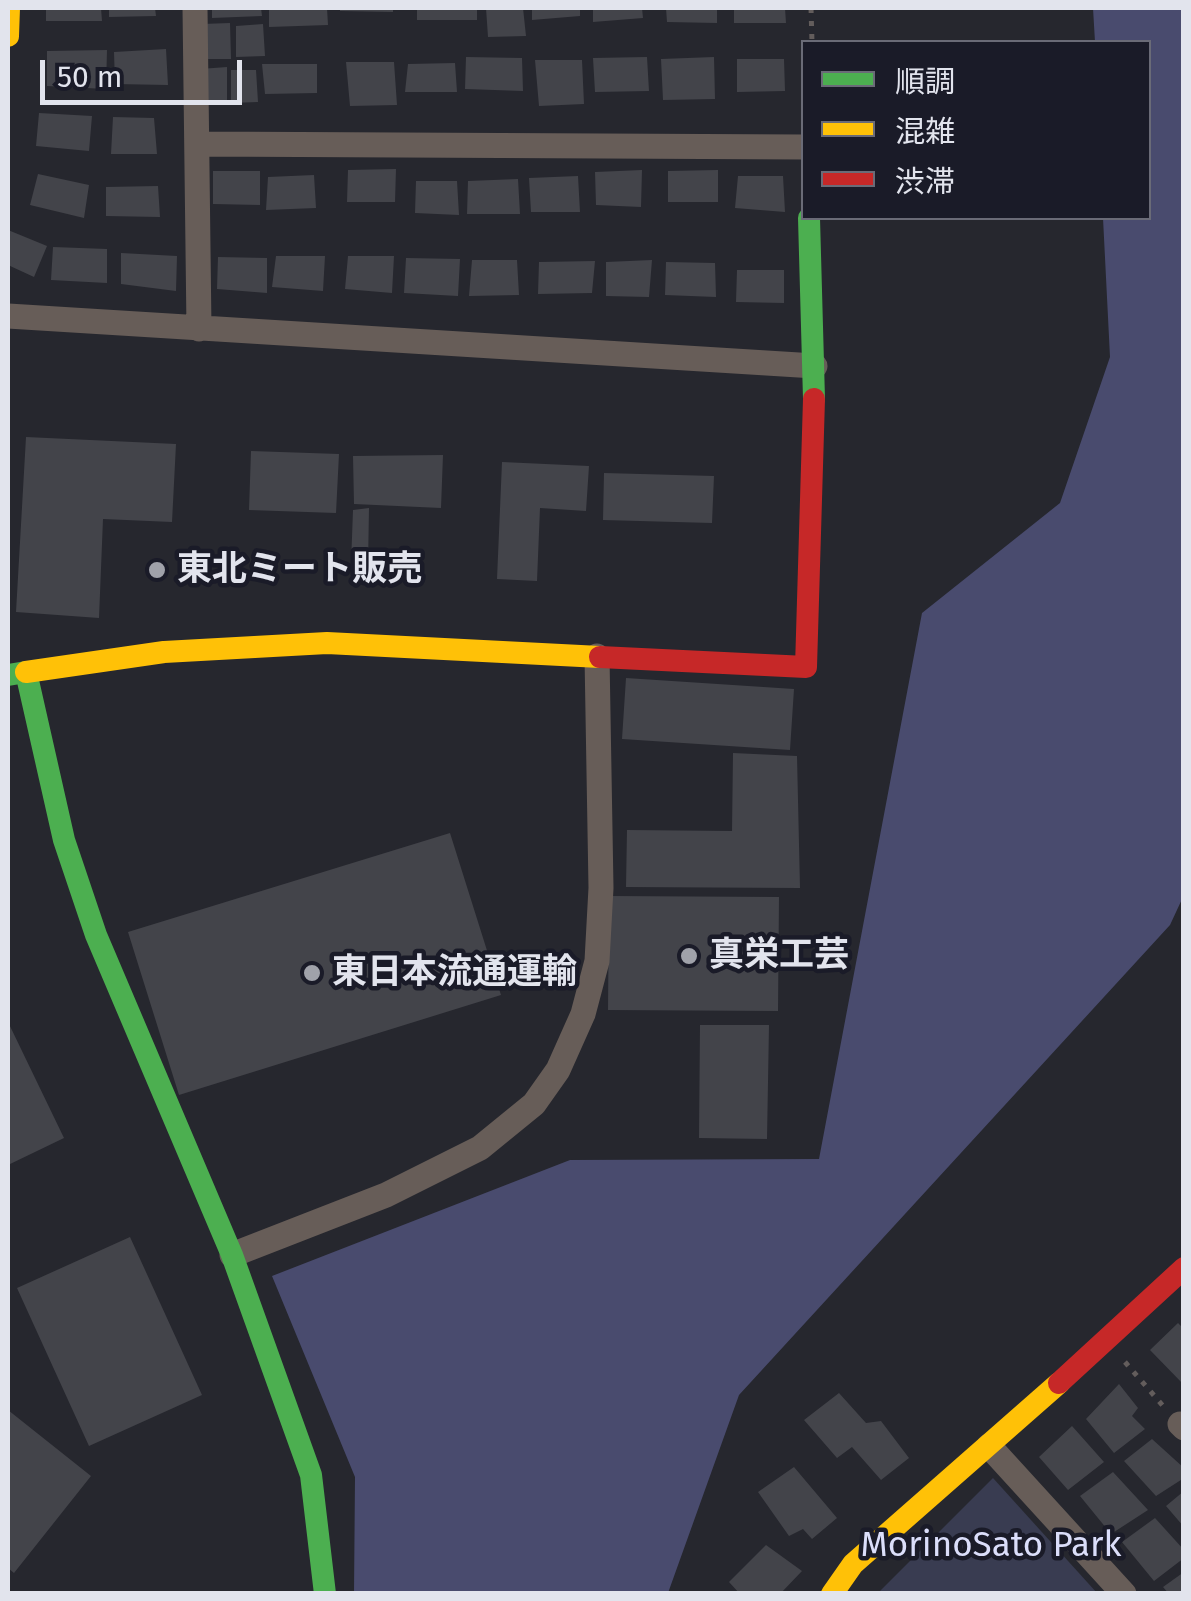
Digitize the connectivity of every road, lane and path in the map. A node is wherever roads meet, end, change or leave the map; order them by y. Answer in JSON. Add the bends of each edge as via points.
{"nodes":[{"id":1,"x":9,"y":8,"type":"edge"},
{"id":2,"x":195,"y":8,"type":"edge"},
{"id":3,"x":811,"y":8,"type":"edge"},
{"id":4,"x":8,"y":36,"type":"edge"},
{"id":5,"x":812,"y":40,"type":"edge"},
{"id":6,"x":198,"y":144,"type":"junction"},
{"id":7,"x":801,"y":147,"type":"edge"},
{"id":8,"x":809,"y":220,"type":"edge"},
{"id":9,"x":8,"y":316,"type":"edge"},
{"id":10,"x":199,"y":329,"type":"junction"},
{"id":11,"x":816,"y":366,"type":"junction"},
{"id":12,"x":597,"y":656,"type":"junction"},
{"id":13,"x":17,"y":674,"type":"edge"},
{"id":14,"x":232,"y":1255,"type":"junction"},
{"id":15,"x":1184,"y":1268,"type":"edge"},
{"id":16,"x":1106,"y":1340,"type":"junction"},
{"id":17,"x":1182,"y":1426,"type":"edge"},
{"id":18,"x":989,"y":1446,"type":"junction"},
{"id":19,"x":326,"y":1594,"type":"edge"},
{"id":20,"x":832,"y":1594,"type":"edge"},
{"id":21,"x":1124,"y":1594,"type":"edge"}],
"edges":[{"from":1,"to":4,"type":"street"},
{"from":2,"to":6,"type":"street"},
{"from":3,"to":5,"type":"path"},
{"from":6,"to":7,"type":"street"},
{"from":6,"to":10,"type":"street"},
{"from":8,"to":11,"type":"street"},
{"from":9,"to":10,"type":"street"},
{"from":10,"to":11,"type":"street"},
{"from":11,"to":12,"type":"street","via":[[806,667]]},
{"from":12,"to":13,"type":"street","via":[[238,645]]},
{"from":12,"to":14,"type":"street","via":[[596,961],[583,1014],[558,1070],[534,1104],[480,1148],[386,1195]]},
{"from":13,"to":14,"type":"street","via":[[96,935]]},
{"from":14,"to":19,"type":"street","via":[[311,1475]]},
{"from":15,"to":16,"type":"street"},
{"from":16,"to":17,"type":"path"},
{"from":16,"to":18,"type":"street"},
{"from":18,"to":20,"type":"street","via":[[852,1564]]},
{"from":18,"to":21,"type":"street"}]}
